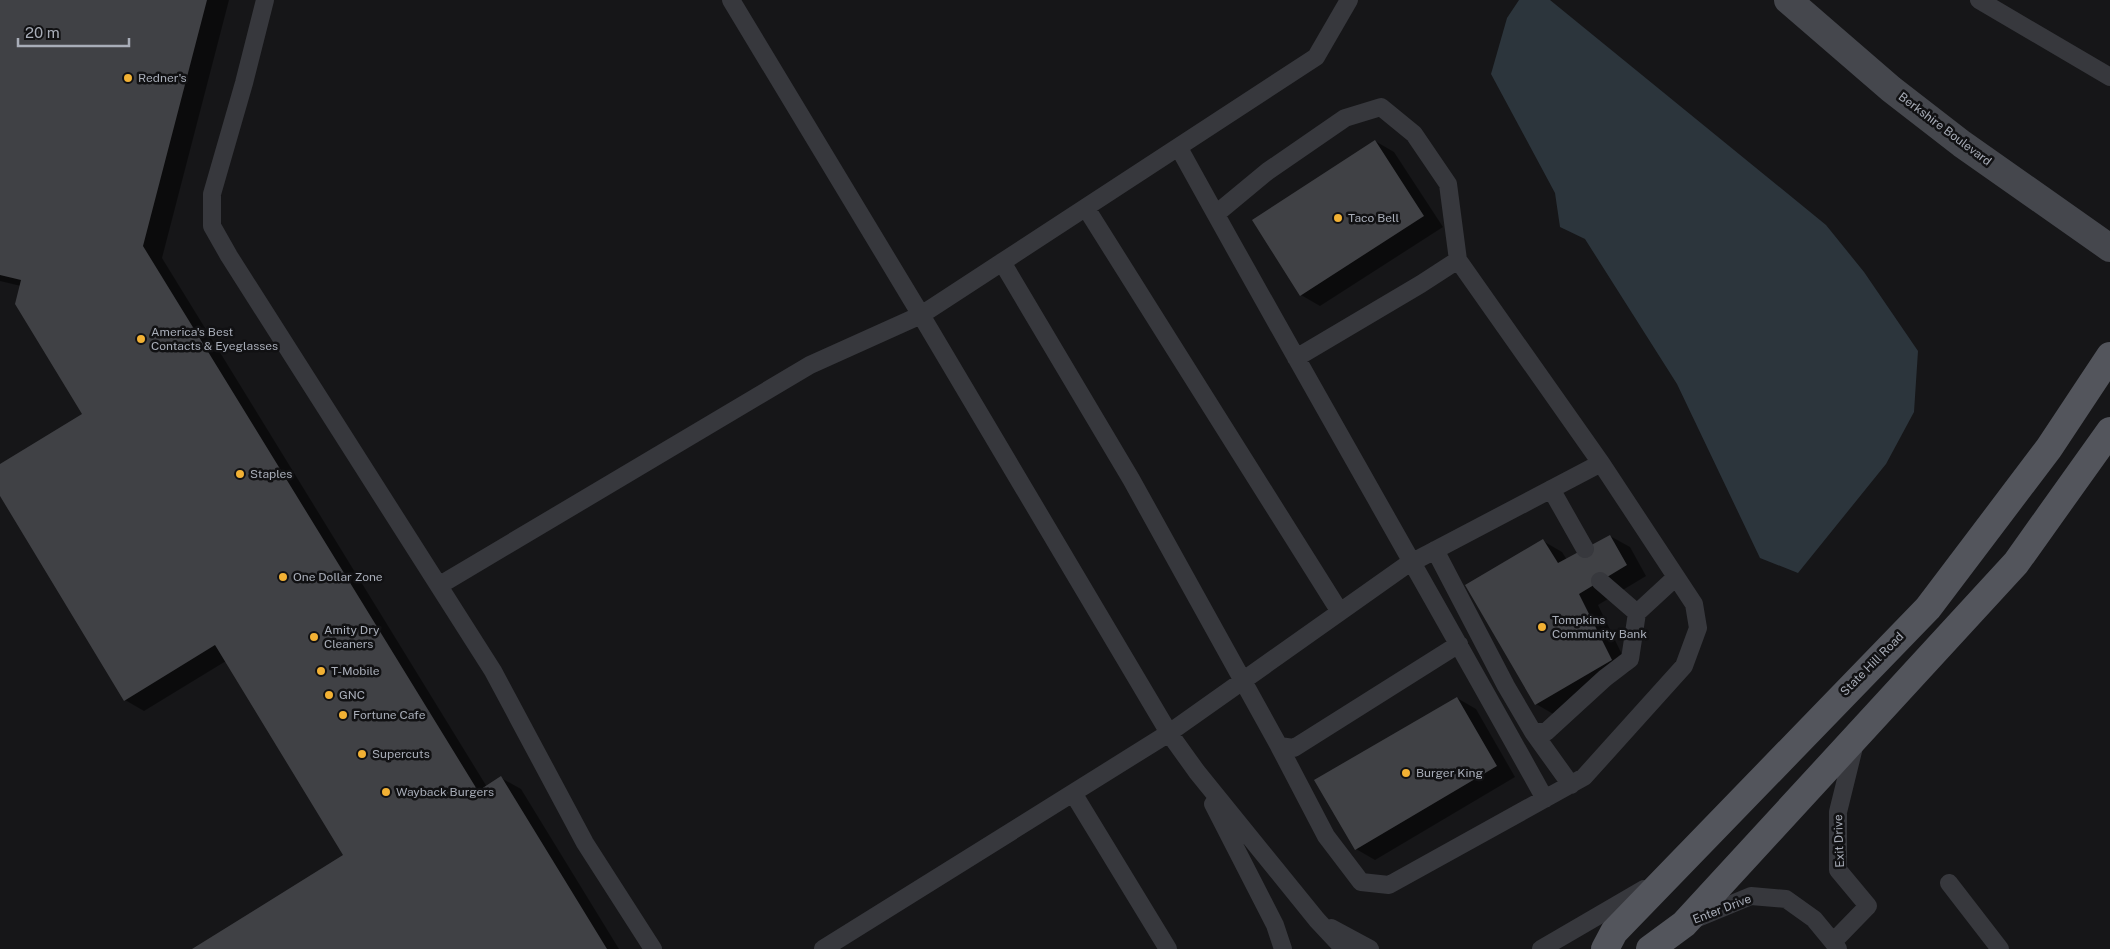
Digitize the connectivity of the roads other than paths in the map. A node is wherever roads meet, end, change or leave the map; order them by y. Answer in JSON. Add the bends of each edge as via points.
{"nodes":[{"id":1,"x":265,"y":0,"type":"edge"},
{"id":2,"x":731,"y":0,"type":"edge"},
{"id":3,"x":1349,"y":0,"type":"edge"},
{"id":4,"x":1979,"y":0,"type":"edge"},
{"id":5,"x":1798,"y":3,"type":"edge"},
{"id":6,"x":2110,"y":77,"type":"edge"},
{"id":7,"x":1179,"y":148,"type":"junction"},
{"id":8,"x":1086,"y":208,"type":"junction"},
{"id":9,"x":1216,"y":214,"type":"junction"},
{"id":10,"x":2110,"y":248,"type":"edge"},
{"id":11,"x":1458,"y":260,"type":"junction"},
{"id":12,"x":1002,"y":262,"type":"junction"},
{"id":13,"x":922,"y":315,"type":"junction"},
{"id":14,"x":2110,"y":356,"type":"edge"},
{"id":15,"x":1296,"y":358,"type":"junction"},
{"id":16,"x":2110,"y":431,"type":"edge"},
{"id":17,"x":1601,"y":462,"type":"junction"},
{"id":18,"x":1551,"y":489,"type":"junction"},
{"id":19,"x":1585,"y":549,"type":"dead end"},
{"id":20,"x":1435,"y":550,"type":"junction"},
{"id":21,"x":1413,"y":562,"type":"junction"},
{"id":22,"x":1676,"y":577,"type":"junction"},
{"id":23,"x":1600,"y":581,"type":"dead end"},
{"id":24,"x":440,"y":585,"type":"junction"},
{"id":25,"x":1340,"y":612,"type":"junction"},
{"id":26,"x":1638,"y":613,"type":"junction"},
{"id":27,"x":1459,"y":644,"type":"junction"},
{"id":28,"x":1242,"y":682,"type":"junction"},
{"id":29,"x":1533,"y":732,"type":"junction"},
{"id":30,"x":1169,"y":733,"type":"junction"},
{"id":31,"x":1856,"y":738,"type":"junction"},
{"id":32,"x":1279,"y":746,"type":"junction"},
{"id":33,"x":1197,"y":772,"type":"junction"},
{"id":34,"x":1571,"y":785,"type":"junction"},
{"id":35,"x":1072,"y":793,"type":"junction"},
{"id":36,"x":1545,"y":799,"type":"junction"},
{"id":37,"x":1668,"y":875,"type":"junction"},
{"id":38,"x":1949,"y":883,"type":"dead end"},
{"id":39,"x":1317,"y":920,"type":"junction"},
{"id":40,"x":1684,"y":924,"type":"junction"},
{"id":41,"x":1275,"y":925,"type":"junction"},
{"id":42,"x":1836,"y":945,"type":"edge"},
{"id":43,"x":653,"y":949,"type":"edge"},
{"id":44,"x":823,"y":949,"type":"edge"},
{"id":45,"x":1168,"y":949,"type":"edge"},
{"id":46,"x":1283,"y":949,"type":"edge"},
{"id":47,"x":1296,"y":949,"type":"edge"},
{"id":48,"x":1344,"y":949,"type":"edge"},
{"id":49,"x":1370,"y":949,"type":"edge"},
{"id":50,"x":1541,"y":949,"type":"edge"},
{"id":51,"x":1605,"y":949,"type":"edge"},
{"id":52,"x":1650,"y":949,"type":"edge"},
{"id":53,"x":2000,"y":949,"type":"edge"}],
"edges":[{"from":1,"to":24,"type":"lane","via":[[212,194],[212,226]]},
{"from":2,"to":13,"type":"lane"},
{"from":3,"to":7,"type":"lane","via":[[1316,57]]},
{"from":4,"to":6,"type":"lane"},
{"from":5,"to":10,"type":"main road","name":"Berkshire Boulevard","via":[[1891,89],[1962,144]]},
{"from":7,"to":8,"type":"lane"},
{"from":7,"to":9,"type":"lane"},
{"from":8,"to":12,"type":"lane"},
{"from":8,"to":25,"type":"lane"},
{"from":9,"to":11,"type":"lane","via":[[1268,170],[1345,118],[1381,107],[1414,134],[1448,184]]},
{"from":9,"to":15,"type":"lane"},
{"from":11,"to":15,"type":"lane"},
{"from":11,"to":17,"type":"lane"},
{"from":12,"to":13,"type":"lane"},
{"from":12,"to":28,"type":"lane","via":[[1131,479]]},
{"from":13,"to":24,"type":"lane","via":[[810,365]]},
{"from":13,"to":30,"type":"lane"},
{"from":14,"to":37,"type":"main road","name":"State Hill Road","via":[[2049,448],[1928,608]]},
{"from":15,"to":21,"type":"lane"},
{"from":16,"to":31,"type":"main road","via":[[2016,563]]},
{"from":17,"to":18,"type":"lane"},
{"from":17,"to":22,"type":"lane"},
{"from":18,"to":19,"type":"lane"},
{"from":18,"to":20,"type":"lane"},
{"from":20,"to":21,"type":"lane"},
{"from":20,"to":29,"type":"lane"},
{"from":21,"to":25,"type":"lane"},
{"from":21,"to":27,"type":"lane"},
{"from":22,"to":26,"type":"lane"},
{"from":22,"to":34,"type":"lane","via":[[1694,604],[1698,628],[1684,666],[1584,777]]},
{"from":23,"to":26,"type":"lane"},
{"from":24,"to":43,"type":"lane","via":[[493,670],[585,843]]},
{"from":25,"to":28,"type":"lane"},
{"from":26,"to":29,"type":"lane","via":[[1630,659],[1546,732]]},
{"from":27,"to":32,"type":"lane","via":[[1294,748]]},
{"from":27,"to":36,"type":"lane"},
{"from":28,"to":30,"type":"lane"},
{"from":28,"to":32,"type":"lane"},
{"from":29,"to":34,"type":"lane"},
{"from":30,"to":33,"type":"lane"},
{"from":30,"to":35,"type":"lane"},
{"from":31,"to":40,"type":"main road"},
{"from":31,"to":42,"type":"lane","name":"Exit Drive","via":[[1838,812],[1838,870],[1868,906]]},
{"from":32,"to":36,"type":"lane","via":[[1326,836],[1361,882],[1389,884]]},
{"from":33,"to":39,"type":"lane"},
{"from":33,"to":41,"type":"lane"},
{"from":34,"to":36,"type":"lane"},
{"from":35,"to":44,"type":"lane"},
{"from":35,"to":45,"type":"lane"},
{"from":37,"to":50,"type":"lane"},
{"from":37,"to":51,"type":"main road","name":"State Hill Road","via":[[1614,932]]},
{"from":38,"to":53,"type":"lane"},
{"from":39,"to":48,"type":"lane"},
{"from":39,"to":49,"type":"lane"},
{"from":40,"to":42,"type":"lane","name":"Enter Drive","via":[[1751,896],[1786,899],[1814,919]]},
{"from":40,"to":52,"type":"main road"},
{"from":41,"to":46,"type":"lane"},
{"from":41,"to":47,"type":"lane"}]}
